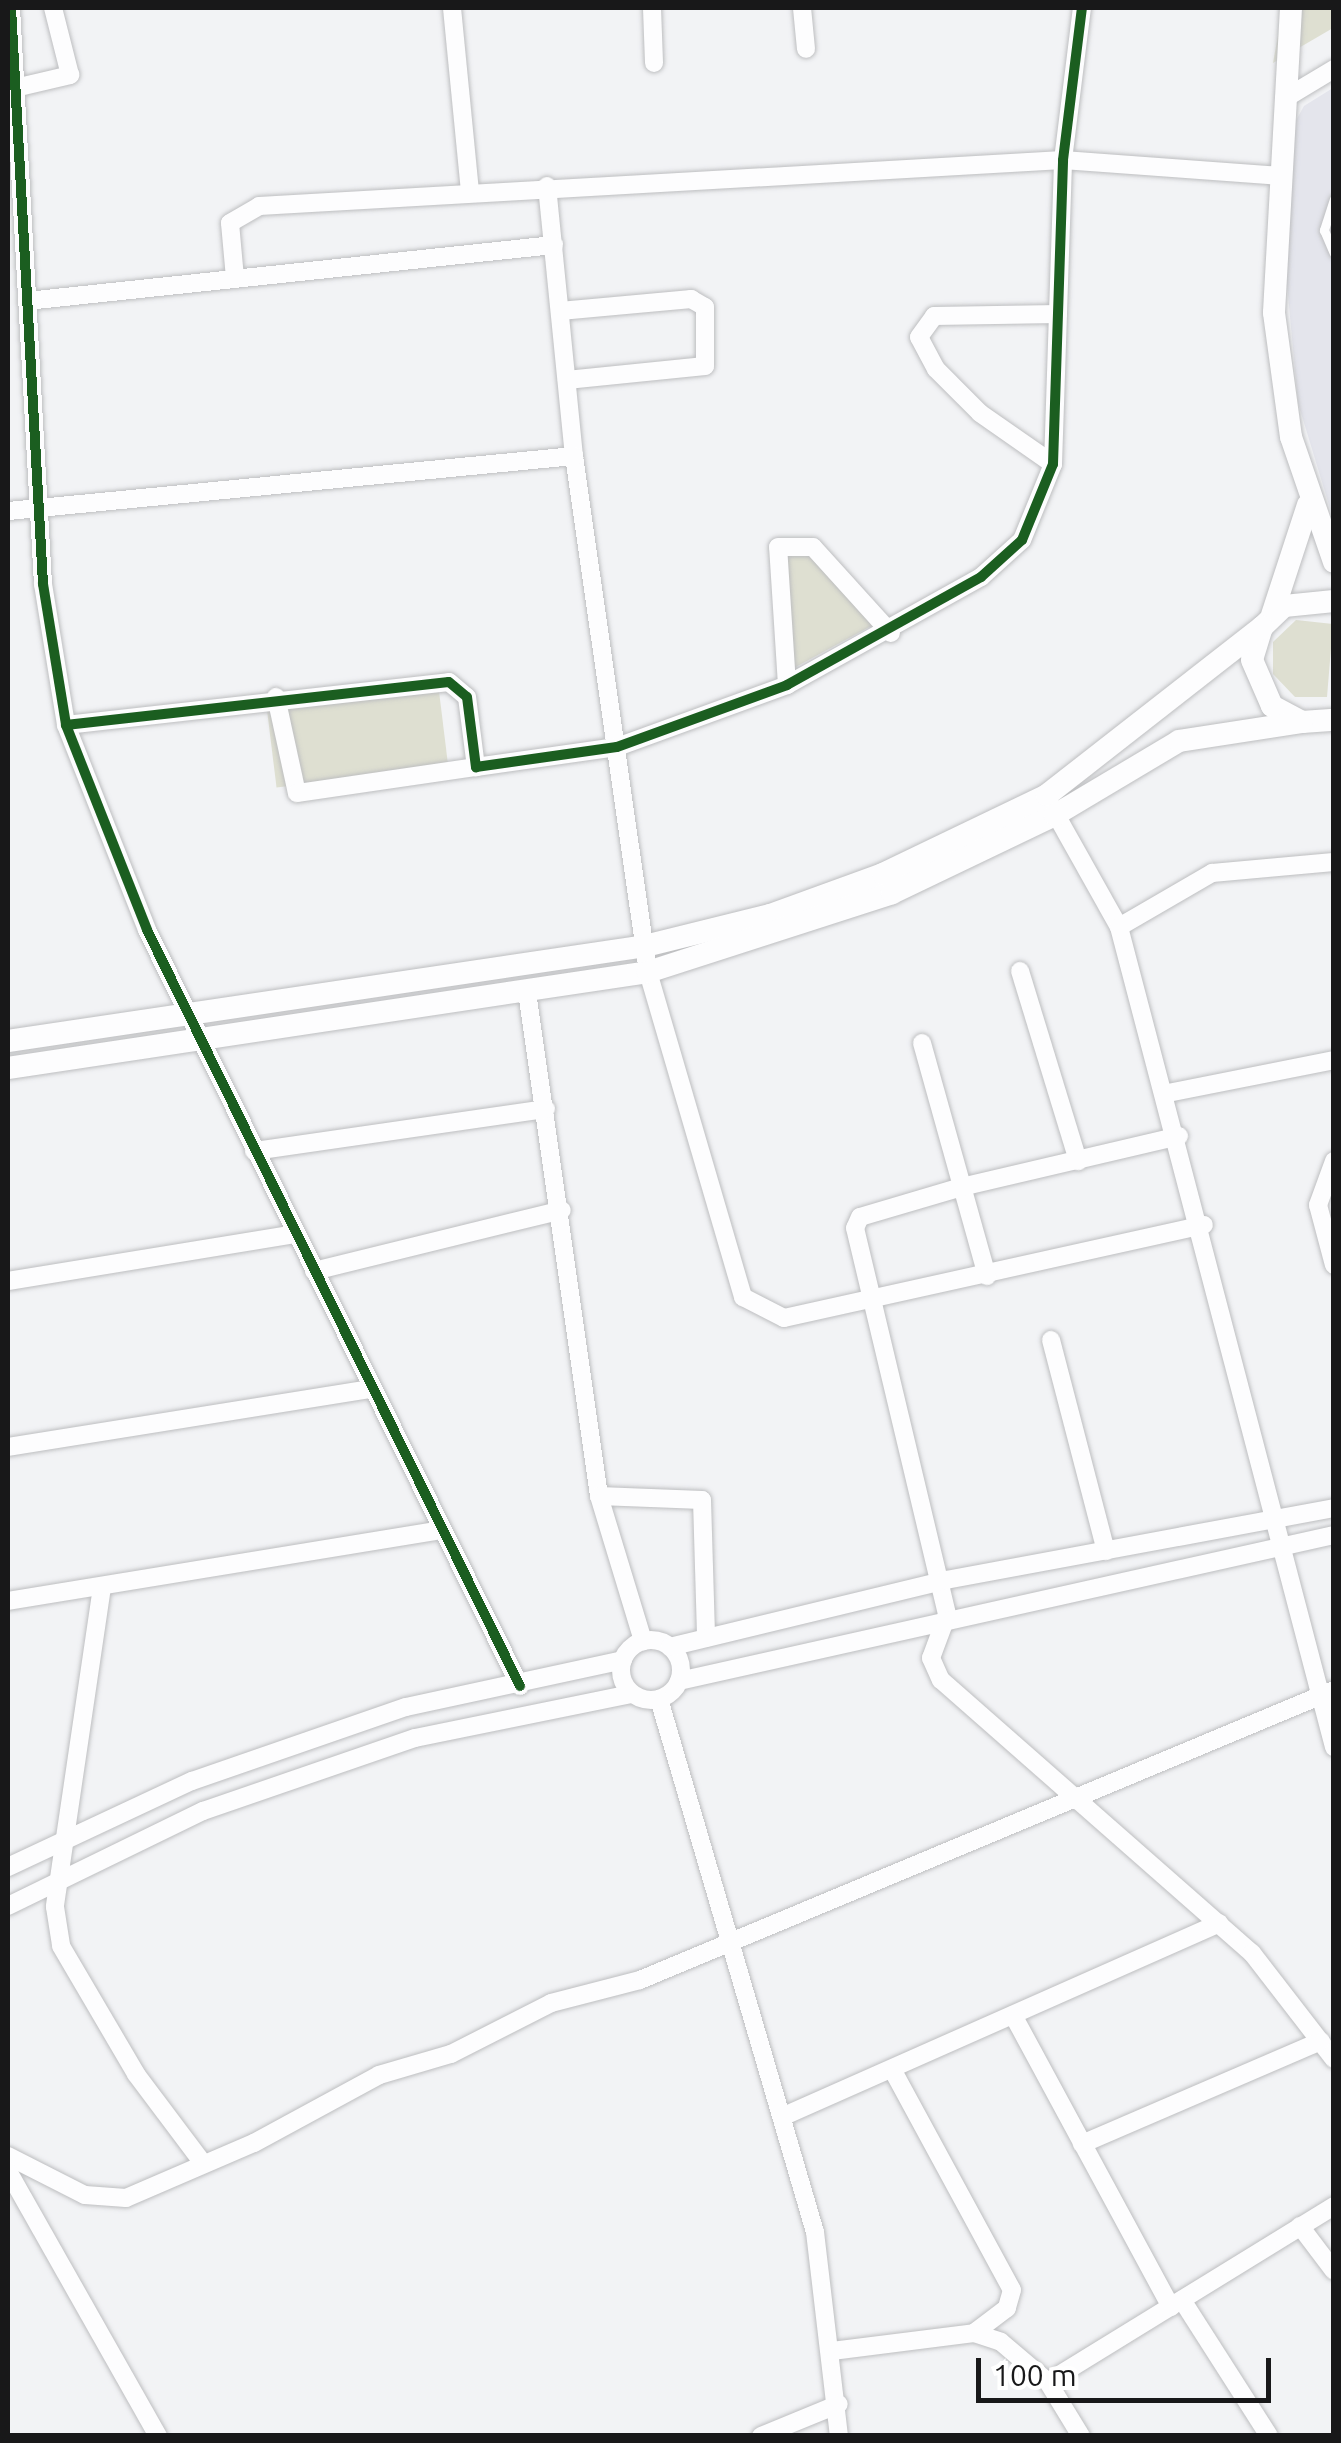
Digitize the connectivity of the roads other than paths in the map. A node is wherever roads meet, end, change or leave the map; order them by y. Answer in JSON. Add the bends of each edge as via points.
{"nodes":[{"id":1,"x":53,"y":8,"type":"edge"},
{"id":2,"x":452,"y":8,"type":"edge"},
{"id":3,"x":652,"y":8,"type":"edge"},
{"id":4,"x":802,"y":8,"type":"edge"},
{"id":5,"x":1082,"y":8,"type":"edge"},
{"id":6,"x":1291,"y":8,"type":"edge"},
{"id":7,"x":10,"y":13,"type":"edge"},
{"id":8,"x":806,"y":49,"type":"dead end"},
{"id":9,"x":654,"y":63,"type":"dead end"},
{"id":10,"x":1334,"y":69,"type":"edge"},
{"id":11,"x":15,"y":88,"type":"junction"},
{"id":12,"x":1284,"y":99,"type":"junction"},
{"id":13,"x":1063,"y":160,"type":"junction"},
{"id":14,"x":1279,"y":176,"type":"junction"},
{"id":15,"x":547,"y":186,"type":"junction"},
{"id":16,"x":470,"y":190,"type":"junction"},
{"id":17,"x":1334,"y":198,"type":"edge"},
{"id":18,"x":554,"y":246,"type":"junction"},
{"id":19,"x":1334,"y":253,"type":"edge"},
{"id":20,"x":235,"y":278,"type":"junction"},
{"id":21,"x":27,"y":300,"type":"junction"},
{"id":22,"x":560,"y":311,"type":"junction"},
{"id":23,"x":1058,"y":314,"type":"junction"},
{"id":24,"x":567,"y":380,"type":"junction"},
{"id":25,"x":574,"y":456,"type":"junction"},
{"id":26,"x":1053,"y":464,"type":"junction"},
{"id":27,"x":1308,"y":505,"type":"junction"},
{"id":28,"x":38,"y":508,"type":"junction"},
{"id":29,"x":8,"y":511,"type":"edge"},
{"id":30,"x":1334,"y":562,"type":"edge"},
{"id":31,"x":1334,"y":602,"type":"edge"},
{"id":32,"x":1267,"y":621,"type":"junction"},
{"id":33,"x":891,"y":633,"type":"junction"},
{"id":34,"x":787,"y":684,"type":"junction"},
{"id":35,"x":276,"y":697,"type":"junction"},
{"id":36,"x":1334,"y":720,"type":"edge"},
{"id":37,"x":1302,"y":722,"type":"junction"},
{"id":38,"x":66,"y":725,"type":"junction"},
{"id":39,"x":617,"y":746,"type":"junction"},
{"id":40,"x":476,"y":767,"type":"junction"},
{"id":41,"x":1050,"y":805,"type":"junction"},
{"id":42,"x":1334,"y":862,"type":"edge"},
{"id":43,"x":1119,"y":927,"type":"junction"},
{"id":44,"x":645,"y":946,"type":"junction"},
{"id":45,"x":1020,"y":971,"type":"dead end"},
{"id":46,"x":648,"y":972,"type":"junction"},
{"id":47,"x":528,"y":992,"type":"junction"},
{"id":48,"x":187,"y":1013,"type":"junction"},
{"id":49,"x":198,"y":1037,"type":"junction"},
{"id":50,"x":8,"y":1041,"type":"edge"},
{"id":51,"x":922,"y":1043,"type":"dead end"},
{"id":52,"x":1334,"y":1060,"type":"edge"},
{"id":53,"x":8,"y":1068,"type":"edge"},
{"id":54,"x":1168,"y":1093,"type":"junction"},
{"id":55,"x":546,"y":1109,"type":"junction"},
{"id":56,"x":1179,"y":1136,"type":"junction"},
{"id":57,"x":254,"y":1151,"type":"junction"},
{"id":58,"x":1334,"y":1160,"type":"edge"},
{"id":59,"x":1078,"y":1161,"type":"junction"},
{"id":60,"x":965,"y":1186,"type":"junction"},
{"id":61,"x":562,"y":1210,"type":"junction"},
{"id":62,"x":1204,"y":1226,"type":"junction"},
{"id":63,"x":296,"y":1234,"type":"junction"},
{"id":64,"x":1334,"y":1264,"type":"edge"},
{"id":65,"x":314,"y":1271,"type":"junction"},
{"id":66,"x":987,"y":1276,"type":"junction"},
{"id":67,"x":8,"y":1281,"type":"edge"},
{"id":68,"x":873,"y":1299,"type":"junction"},
{"id":69,"x":1050,"y":1340,"type":"dead end"},
{"id":70,"x":371,"y":1388,"type":"junction"},
{"id":71,"x":8,"y":1446,"type":"edge"},
{"id":72,"x":599,"y":1496,"type":"junction"},
{"id":73,"x":1334,"y":1508,"type":"edge"},
{"id":74,"x":1277,"y":1519,"type":"junction"},
{"id":75,"x":442,"y":1530,"type":"junction"},
{"id":76,"x":1334,"y":1536,"type":"edge"},
{"id":77,"x":1287,"y":1547,"type":"junction"},
{"id":78,"x":1106,"y":1551,"type":"junction"},
{"id":79,"x":939,"y":1582,"type":"junction"},
{"id":80,"x":102,"y":1587,"type":"junction"},
{"id":81,"x":8,"y":1601,"type":"edge"},
{"id":82,"x":946,"y":1615,"type":"junction"},
{"id":83,"x":706,"y":1638,"type":"junction"},
{"id":84,"x":642,"y":1642,"type":"junction"},
{"id":85,"x":670,"y":1646,"type":"junction"},
{"id":86,"x":622,"y":1660,"type":"junction"},
{"id":87,"x":679,"y":1681,"type":"junction"},
{"id":88,"x":520,"y":1686,"type":"junction"},
{"id":89,"x":1334,"y":1690,"type":"edge"},
{"id":90,"x":632,"y":1694,"type":"junction"},
{"id":91,"x":1315,"y":1697,"type":"junction"},
{"id":92,"x":659,"y":1699,"type":"junction"},
{"id":93,"x":1334,"y":1747,"type":"edge"},
{"id":94,"x":1078,"y":1802,"type":"junction"},
{"id":95,"x":66,"y":1833,"type":"junction"},
{"id":96,"x":8,"y":1867,"type":"edge"},
{"id":97,"x":60,"y":1874,"type":"junction"},
{"id":98,"x":8,"y":1906,"type":"edge"},
{"id":99,"x":1218,"y":1924,"type":"junction"},
{"id":100,"x":732,"y":1943,"type":"junction"},
{"id":101,"x":1013,"y":2016,"type":"junction"},
{"id":102,"x":1321,"y":2040,"type":"junction"},
{"id":103,"x":1334,"y":2060,"type":"edge"},
{"id":104,"x":892,"y":2068,"type":"junction"},
{"id":105,"x":784,"y":2116,"type":"junction"},
{"id":106,"x":1082,"y":2144,"type":"junction"},
{"id":107,"x":8,"y":2156,"type":"edge"},
{"id":108,"x":202,"y":2162,"type":"junction"},
{"id":109,"x":8,"y":2171,"type":"edge"},
{"id":110,"x":1334,"y":2206,"type":"edge"},
{"id":111,"x":1300,"y":2226,"type":"junction"},
{"id":112,"x":1334,"y":2271,"type":"edge"},
{"id":113,"x":1177,"y":2303,"type":"junction"},
{"id":114,"x":974,"y":2333,"type":"junction"},
{"id":115,"x":832,"y":2351,"type":"junction"},
{"id":116,"x":1048,"y":2382,"type":"junction"},
{"id":117,"x":839,"y":2404,"type":"junction"},
{"id":118,"x":158,"y":2436,"type":"edge"},
{"id":119,"x":760,"y":2436,"type":"edge"},
{"id":120,"x":839,"y":2436,"type":"edge"},
{"id":121,"x":1080,"y":2436,"type":"edge"},
{"id":122,"x":1269,"y":2436,"type":"edge"}],
"edges":[{"from":1,"to":11,"type":"street","via":[[70,75]]},
{"from":2,"to":16,"type":"street"},
{"from":3,"to":9,"type":"street"},
{"from":4,"to":8,"type":"street"},
{"from":5,"to":13,"type":"street"},
{"from":6,"to":12,"type":"street"},
{"from":7,"to":11,"type":"street"},
{"from":10,"to":12,"type":"street"},
{"from":11,"to":21,"type":"street"},
{"from":12,"to":14,"type":"street"},
{"from":13,"to":14,"type":"street"},
{"from":13,"to":15,"type":"street"},
{"from":13,"to":23,"type":"street"},
{"from":14,"to":27,"type":"street","via":[[1274,313]]},
{"from":15,"to":16,"type":"street"},
{"from":15,"to":18,"type":"street"},
{"from":16,"to":20,"type":"street","via":[[246,208],[230,224]]},
{"from":17,"to":19,"type":"lane","via":[[1324,230]]},
{"from":18,"to":20,"type":"street"},
{"from":18,"to":22,"type":"street"},
{"from":20,"to":21,"type":"street"},
{"from":21,"to":28,"type":"street"},
{"from":22,"to":24,"type":"street"},
{"from":22,"to":24,"type":"street","via":[[691,300],[705,307],[706,366]]},
{"from":23,"to":26,"type":"street"},
{"from":23,"to":26,"type":"street","via":[[945,314],[924,320],[919,336],[980,412]]},
{"from":24,"to":25,"type":"street"},
{"from":25,"to":28,"type":"street"},
{"from":25,"to":39,"type":"street"},
{"from":26,"to":33,"type":"street","via":[[1022,540]]},
{"from":27,"to":30,"type":"street"},
{"from":27,"to":32,"type":"street"},
{"from":28,"to":29,"type":"street"},
{"from":28,"to":38,"type":"street"},
{"from":31,"to":32,"type":"street","via":[[1298,600]]},
{"from":32,"to":37,"type":"street","via":[[1252,660],[1261,692]]},
{"from":32,"to":41,"type":"street"},
{"from":33,"to":34,"type":"street"},
{"from":33,"to":34,"type":"street","via":[[813,547],[778,547]]},
{"from":34,"to":39,"type":"street"},
{"from":35,"to":38,"type":"street"},
{"from":35,"to":40,"type":"street","via":[[457,684]]},
{"from":35,"to":40,"type":"street","via":[[297,793]]},
{"from":36,"to":37,"type":"street"},
{"from":37,"to":41,"type":"street","via":[[1178,741]]},
{"from":38,"to":48,"type":"street"},
{"from":39,"to":40,"type":"street"},
{"from":39,"to":44,"type":"street"},
{"from":41,"to":43,"type":"street"},
{"from":41,"to":44,"type":"street","via":[[883,874]]},
{"from":41,"to":46,"type":"street","via":[[892,893]]},
{"from":42,"to":43,"type":"street","via":[[1212,873]]},
{"from":43,"to":54,"type":"street"},
{"from":44,"to":46,"type":"street"},
{"from":44,"to":48,"type":"street"},
{"from":45,"to":59,"type":"street"},
{"from":46,"to":47,"type":"street"},
{"from":46,"to":68,"type":"street","via":[[743,1297],[784,1318]]},
{"from":47,"to":49,"type":"street"},
{"from":47,"to":55,"type":"street"},
{"from":48,"to":49,"type":"street"},
{"from":48,"to":50,"type":"street"},
{"from":49,"to":53,"type":"street"},
{"from":49,"to":57,"type":"street"},
{"from":51,"to":60,"type":"street"},
{"from":52,"to":54,"type":"street"},
{"from":54,"to":56,"type":"street"},
{"from":55,"to":57,"type":"street"},
{"from":55,"to":61,"type":"street"},
{"from":56,"to":59,"type":"street"},
{"from":56,"to":62,"type":"street"},
{"from":57,"to":63,"type":"street"},
{"from":58,"to":64,"type":"street","via":[[1318,1205]]},
{"from":59,"to":60,"type":"street"},
{"from":60,"to":66,"type":"street"},
{"from":60,"to":68,"type":"street","via":[[857,1219]]},
{"from":61,"to":65,"type":"street"},
{"from":61,"to":72,"type":"street"},
{"from":62,"to":66,"type":"street"},
{"from":62,"to":74,"type":"street"},
{"from":63,"to":65,"type":"street"},
{"from":63,"to":67,"type":"street"},
{"from":65,"to":70,"type":"street"},
{"from":66,"to":68,"type":"street"},
{"from":68,"to":79,"type":"street"},
{"from":69,"to":78,"type":"street"},
{"from":70,"to":71,"type":"street"},
{"from":70,"to":75,"type":"street"},
{"from":72,"to":83,"type":"street","via":[[702,1500]]},
{"from":72,"to":84,"type":"street"},
{"from":73,"to":74,"type":"street"},
{"from":74,"to":77,"type":"street"},
{"from":74,"to":78,"type":"street"},
{"from":75,"to":80,"type":"street"},
{"from":75,"to":88,"type":"street"},
{"from":76,"to":77,"type":"street"},
{"from":77,"to":82,"type":"street"},
{"from":77,"to":91,"type":"street"},
{"from":78,"to":79,"type":"street"},
{"from":79,"to":82,"type":"street"},
{"from":79,"to":83,"type":"street"},
{"from":80,"to":81,"type":"street"},
{"from":80,"to":95,"type":"street"},
{"from":82,"to":87,"type":"street"},
{"from":82,"to":94,"type":"street","via":[[932,1658],[950,1694]]},
{"from":83,"to":85,"type":"street"},
{"from":84,"to":85,"type":"street"},
{"from":84,"to":86,"type":"street"},
{"from":85,"to":87,"type":"street"},
{"from":86,"to":88,"type":"street"},
{"from":86,"to":90,"type":"street"},
{"from":87,"to":92,"type":"street"},
{"from":88,"to":95,"type":"street","via":[[406,1707]]},
{"from":89,"to":91,"type":"street"},
{"from":90,"to":92,"type":"street"},
{"from":90,"to":97,"type":"street","via":[[415,1738],[203,1811]]},
{"from":91,"to":93,"type":"street"},
{"from":91,"to":94,"type":"street"},
{"from":92,"to":100,"type":"street"},
{"from":94,"to":99,"type":"street"},
{"from":94,"to":100,"type":"street"},
{"from":95,"to":96,"type":"street"},
{"from":95,"to":97,"type":"street"},
{"from":97,"to":98,"type":"street"},
{"from":97,"to":108,"type":"street","via":[[61,1946],[80,1988]]},
{"from":99,"to":101,"type":"street"},
{"from":99,"to":102,"type":"street"},
{"from":100,"to":105,"type":"street"},
{"from":100,"to":108,"type":"street","via":[[551,2003]]},
{"from":101,"to":104,"type":"street"},
{"from":101,"to":106,"type":"street"},
{"from":102,"to":103,"type":"street"},
{"from":102,"to":106,"type":"street"},
{"from":104,"to":105,"type":"street"},
{"from":104,"to":114,"type":"street","via":[[1012,2290],[1007,2308]]},
{"from":105,"to":115,"type":"street","via":[[815,2232]]},
{"from":106,"to":113,"type":"street"},
{"from":107,"to":108,"type":"street","via":[[106,2201]]},
{"from":109,"to":118,"type":"street"},
{"from":110,"to":111,"type":"street"},
{"from":111,"to":112,"type":"street"},
{"from":111,"to":113,"type":"street"},
{"from":113,"to":116,"type":"street"},
{"from":113,"to":122,"type":"street"},
{"from":114,"to":115,"type":"street"},
{"from":114,"to":116,"type":"street","via":[[1002,2342]]},
{"from":115,"to":117,"type":"street"},
{"from":116,"to":121,"type":"street"},
{"from":117,"to":119,"type":"street"},
{"from":117,"to":120,"type":"street"}]}
